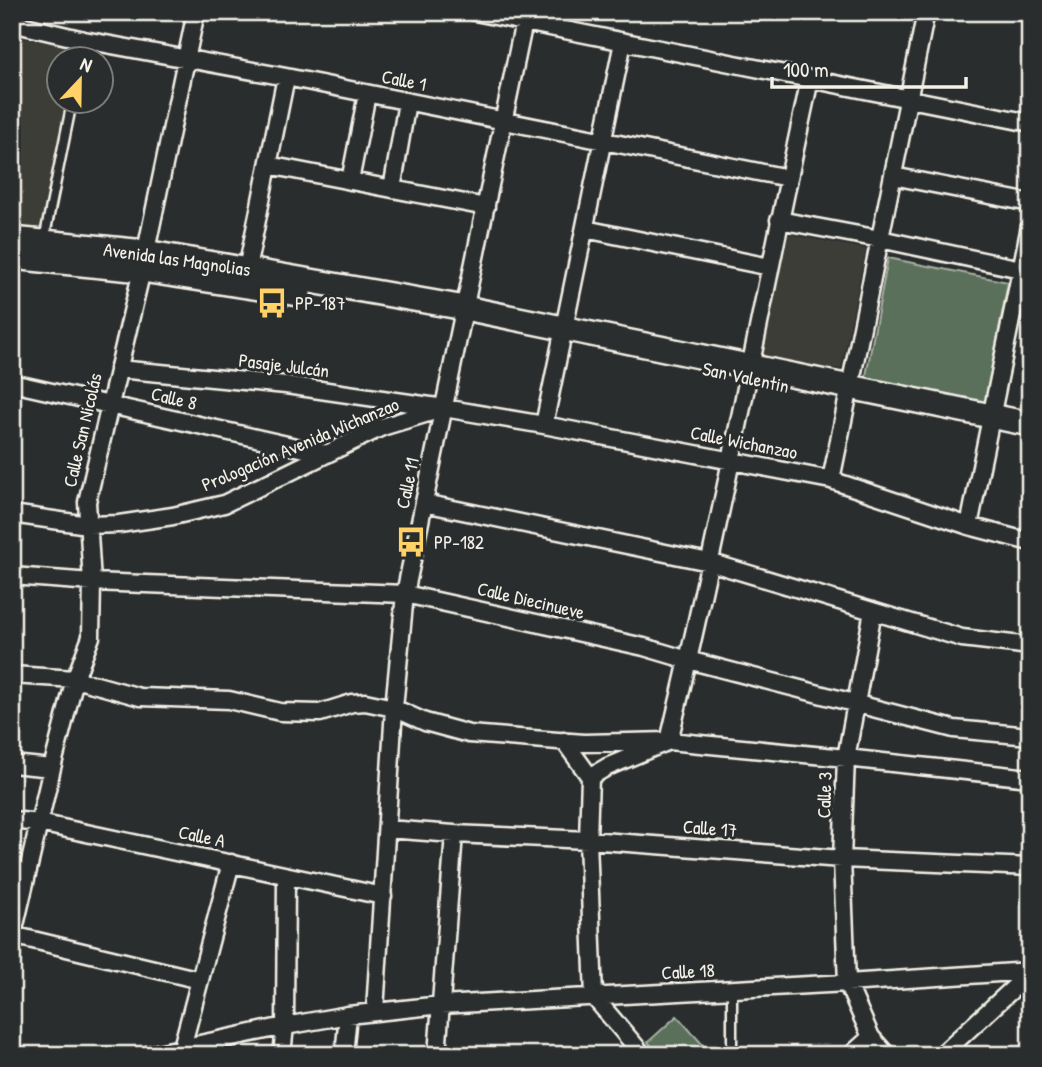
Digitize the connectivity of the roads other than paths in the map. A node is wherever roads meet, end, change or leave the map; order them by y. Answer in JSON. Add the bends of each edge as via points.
{"nodes":[{"id":1,"x":196,"y":12,"type":"edge"},
{"id":2,"x":475,"y":12,"type":"edge"},
{"id":3,"x":926,"y":12,"type":"edge"},
{"id":4,"x":525,"y":17,"type":"edge"},
{"id":5,"x":12,"y":23,"type":"edge"},
{"id":6,"x":84,"y":40,"type":"junction"},
{"id":7,"x":623,"y":42,"type":"junction"},
{"id":8,"x":83,"y":46,"type":"edge"},
{"id":9,"x":187,"y":60,"type":"junction"},
{"id":10,"x":286,"y":77,"type":"junction"},
{"id":11,"x":810,"y":79,"type":"junction"},
{"id":12,"x":367,"y":94,"type":"junction"},
{"id":13,"x":908,"y":99,"type":"junction"},
{"id":14,"x":407,"y":102,"type":"junction"},
{"id":15,"x":69,"y":116,"type":"edge"},
{"id":16,"x":504,"y":121,"type":"junction"},
{"id":17,"x":1030,"y":123,"type":"edge"},
{"id":18,"x":603,"y":141,"type":"junction"},
{"id":19,"x":268,"y":165,"type":"junction"},
{"id":20,"x":893,"y":176,"type":"junction"},
{"id":21,"x":788,"y":178,"type":"junction"},
{"id":22,"x":350,"y":181,"type":"junction"},
{"id":23,"x":392,"y":189,"type":"junction"},
{"id":24,"x":1030,"y":203,"type":"edge"},
{"id":25,"x":486,"y":207,"type":"junction"},
{"id":26,"x":779,"y":220,"type":"junction"},
{"id":27,"x":1030,"y":226,"type":"edge"},
{"id":28,"x":585,"y":229,"type":"junction"},
{"id":29,"x":12,"y":239,"type":"edge"},
{"id":30,"x":880,"y":239,"type":"junction"},
{"id":31,"x":44,"y":243,"type":"junction"},
{"id":32,"x":12,"y":257,"type":"edge"},
{"id":33,"x":144,"y":261,"type":"junction"},
{"id":34,"x":770,"y":267,"type":"junction"},
{"id":35,"x":247,"y":269,"type":"junction"},
{"id":36,"x":1025,"y":270,"type":"edge"},
{"id":37,"x":464,"y":313,"type":"junction"},
{"id":38,"x":563,"y":333,"type":"junction"},
{"id":39,"x":118,"y":369,"type":"junction"},
{"id":40,"x":749,"y":371,"type":"junction"},
{"id":41,"x":12,"y":383,"type":"edge"},
{"id":42,"x":848,"y":392,"type":"junction"},
{"id":43,"x":110,"y":405,"type":"junction"},
{"id":44,"x":444,"y":408,"type":"junction"},
{"id":45,"x":990,"y":422,"type":"junction"},
{"id":46,"x":1030,"y":424,"type":"edge"},
{"id":47,"x":544,"y":425,"type":"junction"},
{"id":48,"x":1030,"y":436,"type":"edge"},
{"id":49,"x":327,"y":454,"type":"junction"},
{"id":50,"x":731,"y":460,"type":"junction"},
{"id":51,"x":831,"y":480,"type":"junction"},
{"id":52,"x":424,"y":503,"type":"junction"},
{"id":53,"x":12,"y":513,"type":"edge"},
{"id":54,"x":88,"y":525,"type":"junction"},
{"id":55,"x":969,"y":526,"type":"junction"},
{"id":56,"x":1030,"y":542,"type":"edge"},
{"id":57,"x":709,"y":562,"type":"junction"},
{"id":58,"x":12,"y":576,"type":"edge"},
{"id":59,"x":92,"y":582,"type":"junction"},
{"id":60,"x":405,"y":594,"type":"junction"},
{"id":61,"x":873,"y":611,"type":"junction"},
{"id":62,"x":1030,"y":646,"type":"edge"},
{"id":63,"x":688,"y":660,"type":"junction"},
{"id":64,"x":12,"y":675,"type":"edge"},
{"id":65,"x":75,"y":679,"type":"junction"},
{"id":66,"x":857,"y":703,"type":"junction"},
{"id":67,"x":394,"y":708,"type":"junction"},
{"id":68,"x":1030,"y":736,"type":"edge"},
{"id":69,"x":564,"y":741,"type":"junction"},
{"id":70,"x":669,"y":741,"type":"junction"},
{"id":71,"x":846,"y":758,"type":"junction"},
{"id":72,"x":12,"y":764,"type":"edge"},
{"id":73,"x":52,"y":768,"type":"junction"},
{"id":74,"x":590,"y":777,"type":"junction"},
{"id":75,"x":1030,"y":778,"type":"edge"},
{"id":76,"x":12,"y":820,"type":"edge"},
{"id":77,"x":39,"y":823,"type":"junction"},
{"id":78,"x":387,"y":829,"type":"junction"},
{"id":79,"x":454,"y":834,"type":"junction"},
{"id":80,"x":587,"y":840,"type":"junction"},
{"id":81,"x":842,"y":859,"type":"junction"},
{"id":82,"x":231,"y":863,"type":"junction"},
{"id":83,"x":1030,"y":867,"type":"edge"},
{"id":84,"x":286,"y":876,"type":"junction"},
{"id":85,"x":383,"y":896,"type":"junction"},
{"id":86,"x":12,"y":936,"type":"edge"},
{"id":87,"x":1030,"y":972,"type":"edge"},
{"id":88,"x":200,"y":980,"type":"junction"},
{"id":89,"x":847,"y":983,"type":"junction"},
{"id":90,"x":732,"y":989,"type":"junction"},
{"id":91,"x":594,"y":997,"type":"junction"},
{"id":92,"x":441,"y":1005,"type":"junction"},
{"id":93,"x":375,"y":1011,"type":"junction"},
{"id":94,"x":348,"y":1014,"type":"junction"},
{"id":95,"x":285,"y":1026,"type":"junction"},
{"id":96,"x":871,"y":1037,"type":"junction"},
{"id":97,"x":181,"y":1051,"type":"edge"},
{"id":98,"x":148,"y":1055,"type":"edge"},
{"id":99,"x":282,"y":1055,"type":"edge"},
{"id":100,"x":344,"y":1055,"type":"edge"},
{"id":101,"x":437,"y":1055,"type":"edge"},
{"id":102,"x":643,"y":1055,"type":"edge"},
{"id":103,"x":733,"y":1055,"type":"edge"},
{"id":104,"x":851,"y":1055,"type":"edge"},
{"id":105,"x":887,"y":1055,"type":"edge"},
{"id":106,"x":941,"y":1055,"type":"edge"}],
"edges":[{"from":1,"to":9,"type":"street","name":"Calle San Nicolás"},
{"from":2,"to":4,"type":"street"},
{"from":3,"to":13,"type":"street"},
{"from":4,"to":7,"type":"street"},
{"from":4,"to":16,"type":"street","name":"Calle 11"},
{"from":5,"to":6,"type":"street","name":"Calle 1"},
{"from":6,"to":8,"type":"lane"},
{"from":6,"to":9,"type":"street","name":"Calle 1"},
{"from":7,"to":11,"type":"street"},
{"from":7,"to":18,"type":"street"},
{"from":9,"to":10,"type":"street","name":"Calle 1"},
{"from":9,"to":33,"type":"street","name":"Calle San Nicolás"},
{"from":10,"to":12,"type":"street","name":"Calle 1"},
{"from":10,"to":19,"type":"street"},
{"from":11,"to":13,"type":"street"},
{"from":11,"to":21,"type":"street"},
{"from":12,"to":14,"type":"street","name":"Calle 1"},
{"from":12,"to":22,"type":"street"},
{"from":13,"to":17,"type":"street"},
{"from":13,"to":20,"type":"street"},
{"from":14,"to":16,"type":"street","name":"Calle 1"},
{"from":14,"to":23,"type":"street"},
{"from":15,"to":31,"type":"lane"},
{"from":16,"to":18,"type":"street","name":"Calle 1"},
{"from":16,"to":25,"type":"street","name":"Calle 11"},
{"from":18,"to":21,"type":"street","name":"Calle 1"},
{"from":18,"to":28,"type":"street"},
{"from":19,"to":22,"type":"street"},
{"from":19,"to":35,"type":"street"},
{"from":20,"to":24,"type":"street"},
{"from":20,"to":30,"type":"street"},
{"from":21,"to":26,"type":"street"},
{"from":22,"to":23,"type":"street"},
{"from":23,"to":25,"type":"street"},
{"from":25,"to":37,"type":"street","name":"Calle 11"},
{"from":26,"to":30,"type":"street"},
{"from":26,"to":34,"type":"street"},
{"from":27,"to":36,"type":"street"},
{"from":28,"to":34,"type":"street"},
{"from":28,"to":38,"type":"street"},
{"from":29,"to":31,"type":"main road","name":"Avenida las Magnolias"},
{"from":30,"to":36,"type":"street"},
{"from":30,"to":42,"type":"street"},
{"from":31,"to":33,"type":"main road","name":"Avenida las Magnolias"},
{"from":32,"to":33,"type":"main road","name":"Avenida las Magnolias"},
{"from":33,"to":35,"type":"main road","name":"Avenida las Magnolias"},
{"from":33,"to":37,"type":"main road","name":"Avenida las Magnolias"},
{"from":33,"to":39,"type":"street","name":"Calle San Nicolás"},
{"from":34,"to":40,"type":"street"},
{"from":35,"to":37,"type":"main road","name":"Avenida las Magnolias"},
{"from":36,"to":45,"type":"street"},
{"from":37,"to":38,"type":"main road","name":"San Valentin"},
{"from":37,"to":44,"type":"street","name":"Calle 11"},
{"from":38,"to":40,"type":"main road","name":"San Valentin"},
{"from":38,"to":47,"type":"street"},
{"from":39,"to":43,"type":"street","name":"Calle San Nicolás"},
{"from":39,"to":44,"type":"street","name":"Pasaje Julcán","via":[[286,385]]},
{"from":40,"to":42,"type":"main road","name":"San Valentin"},
{"from":40,"to":50,"type":"street"},
{"from":41,"to":43,"type":"street","name":"Calle 8"},
{"from":42,"to":45,"type":"main road","name":"San Valentin"},
{"from":42,"to":51,"type":"street"},
{"from":43,"to":49,"type":"street","name":"Calle 8"},
{"from":43,"to":54,"type":"street","name":"Calle San Nicolás","via":[[87,502]]},
{"from":44,"to":47,"type":"street","name":"Calle Wichanzao"},
{"from":44,"to":49,"type":"street","name":"Prologación Avenida Wichanzao","via":[[382,428]]},
{"from":44,"to":52,"type":"street","name":"Calle 11"},
{"from":45,"to":46,"type":"main road","name":"San Valentin"},
{"from":45,"to":48,"type":"main road","name":"San Valentin"},
{"from":45,"to":55,"type":"street"},
{"from":47,"to":50,"type":"street","name":"Calle Wichanzao"},
{"from":49,"to":54,"type":"street","name":"Prologación Avenida Wichanzao","via":[[224,504],[173,516]]},
{"from":50,"to":51,"type":"street","name":"Calle Wichanzao"},
{"from":50,"to":57,"type":"street"},
{"from":51,"to":55,"type":"street","name":"Calle Wichanzao"},
{"from":52,"to":57,"type":"street"},
{"from":52,"to":60,"type":"street","name":"Calle 11"},
{"from":53,"to":54,"type":"street","name":"Prologación Avenida Wichanzao"},
{"from":54,"to":59,"type":"street","name":"Calle San Nicolás"},
{"from":55,"to":56,"type":"street","name":"Calle Wichanzao"},
{"from":57,"to":61,"type":"street"},
{"from":57,"to":63,"type":"street"},
{"from":58,"to":59,"type":"street","name":"Calle Diecinueve"},
{"from":59,"to":60,"type":"street","name":"Calle Diecinueve"},
{"from":59,"to":65,"type":"street","name":"Calle San Nicolás","via":[[91,637]]},
{"from":60,"to":63,"type":"street","name":"Calle Diecinueve"},
{"from":60,"to":67,"type":"street","name":"Calle 11"},
{"from":61,"to":62,"type":"street","via":[[962,638]]},
{"from":61,"to":66,"type":"street","name":"Calle 3"},
{"from":63,"to":66,"type":"street","name":"Calle Diecinueve"},
{"from":63,"to":70,"type":"street"},
{"from":64,"to":65,"type":"street"},
{"from":65,"to":67,"type":"street","via":[[140,697],[229,700],[280,712],[320,712],[365,702]]},
{"from":65,"to":73,"type":"street","name":"Calle San Nicolás"},
{"from":66,"to":68,"type":"street","name":"Calle Diecinueve","via":[[954,729]]},
{"from":66,"to":71,"type":"street","name":"Calle 3"},
{"from":67,"to":69,"type":"street","via":[[469,734]]},
{"from":67,"to":78,"type":"street","name":"Calle 11"},
{"from":69,"to":70,"type":"street"},
{"from":69,"to":74,"type":"street"},
{"from":70,"to":71,"type":"street"},
{"from":70,"to":74,"type":"street"},
{"from":71,"to":75,"type":"street"},
{"from":71,"to":81,"type":"street","name":"Calle 3"},
{"from":72,"to":73,"type":"street"},
{"from":73,"to":77,"type":"street","name":"Calle San Nicolás"},
{"from":74,"to":80,"type":"street"},
{"from":76,"to":77,"type":"street","name":"Calle A"},
{"from":77,"to":82,"type":"street","name":"Calle A"},
{"from":77,"to":86,"type":"street","name":"Calle San Nicolás"},
{"from":78,"to":79,"type":"street","name":"Calle 17"},
{"from":78,"to":85,"type":"street","name":"Calle 11"},
{"from":79,"to":80,"type":"street","name":"Calle 17"},
{"from":79,"to":92,"type":"street"},
{"from":80,"to":81,"type":"street","name":"Calle 17"},
{"from":80,"to":91,"type":"street"},
{"from":81,"to":83,"type":"street","name":"Calle 17"},
{"from":81,"to":89,"type":"street","name":"Calle 3"},
{"from":82,"to":84,"type":"street","name":"Calle A"},
{"from":82,"to":88,"type":"street"},
{"from":84,"to":85,"type":"street","name":"Calle A"},
{"from":84,"to":95,"type":"street"},
{"from":85,"to":93,"type":"street","name":"Calle 11"},
{"from":86,"to":88,"type":"street"},
{"from":87,"to":89,"type":"street","name":"Calle 18"},
{"from":87,"to":106,"type":"street"},
{"from":88,"to":97,"type":"street"},
{"from":89,"to":90,"type":"street","name":"Calle 18"},
{"from":89,"to":96,"type":"street"},
{"from":90,"to":91,"type":"street","name":"Calle 18"},
{"from":90,"to":103,"type":"lane"},
{"from":91,"to":92,"type":"street","name":"Calle 18"},
{"from":91,"to":102,"type":"street"},
{"from":92,"to":93,"type":"street","name":"Calle 18"},
{"from":92,"to":101,"type":"street"},
{"from":93,"to":94,"type":"street","name":"Calle 18"},
{"from":94,"to":95,"type":"street","name":"Calle 18"},
{"from":94,"to":100,"type":"street"},
{"from":95,"to":97,"type":"street","name":"Calle 18"},
{"from":95,"to":99,"type":"street"},
{"from":96,"to":104,"type":"street"},
{"from":96,"to":105,"type":"street"},
{"from":97,"to":98,"type":"street","name":"Calle 18"}]}
